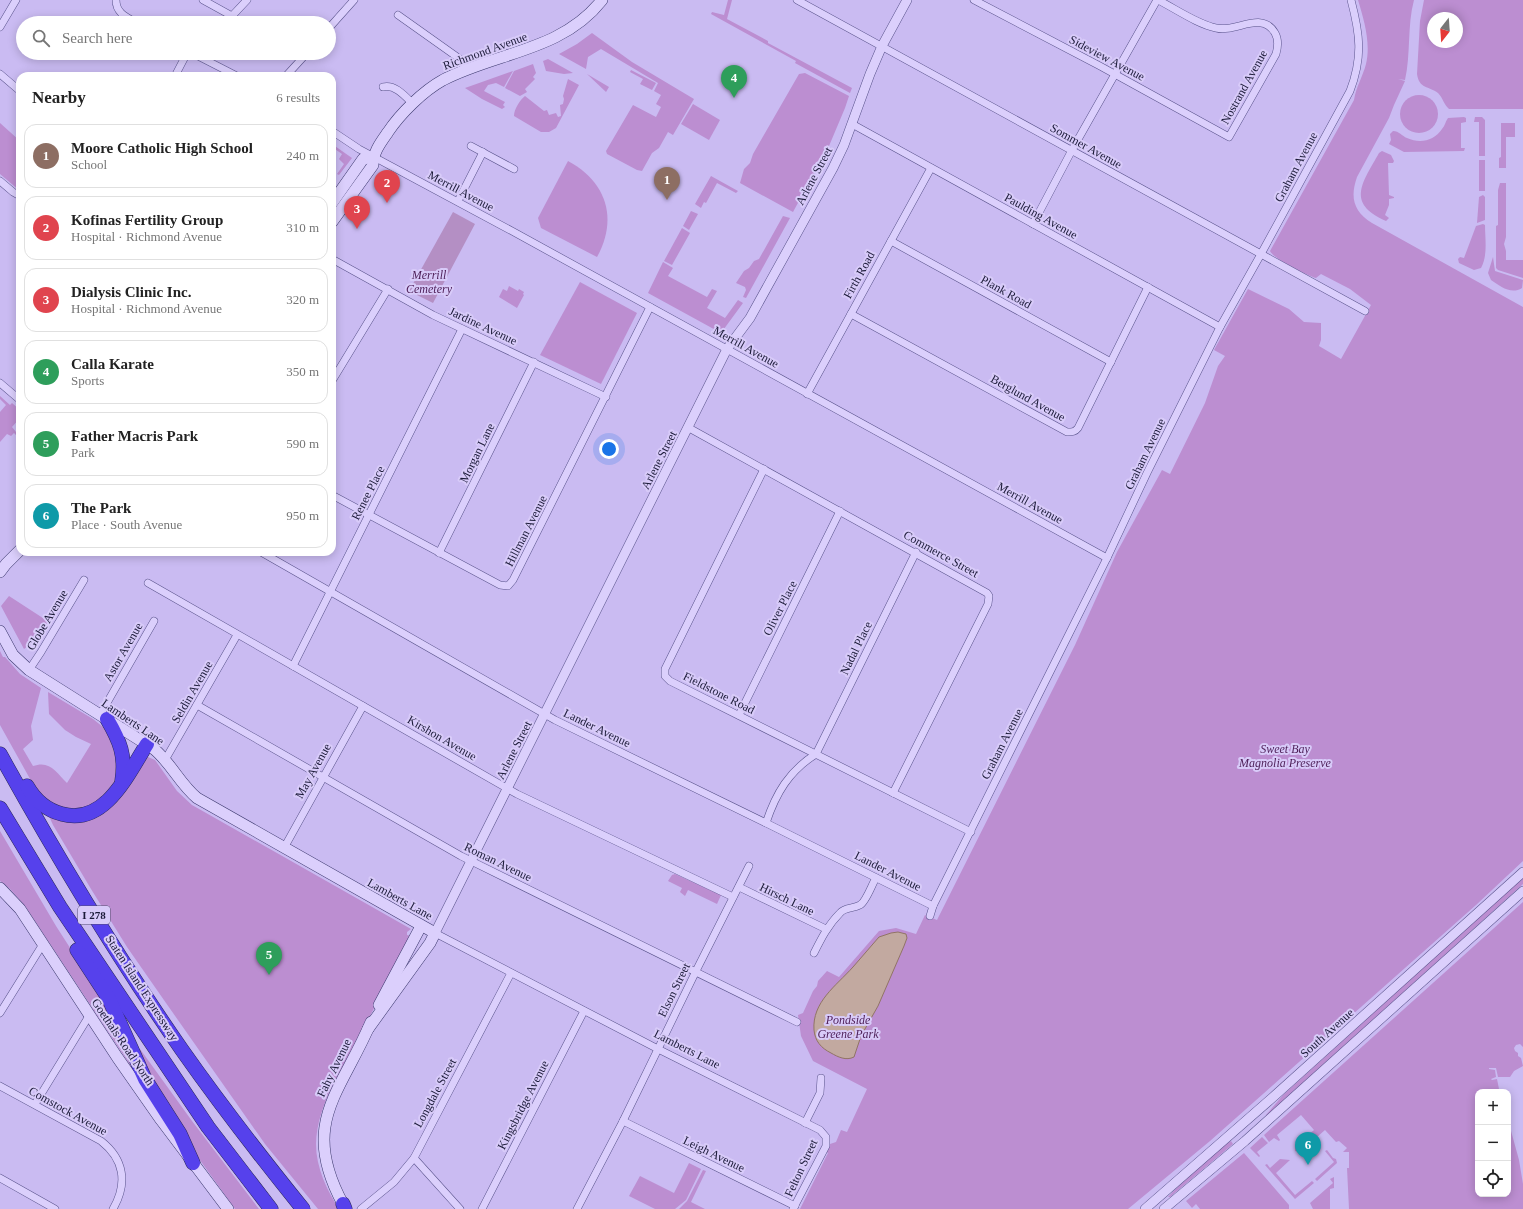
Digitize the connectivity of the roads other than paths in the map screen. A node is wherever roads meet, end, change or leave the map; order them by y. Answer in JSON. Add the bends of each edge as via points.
{"nodes":[{"id":1,"x":16,"y":0,"type":"edge"},
{"id":2,"x":116,"y":0,"type":"edge"},
{"id":3,"x":203,"y":0,"type":"edge"},
{"id":4,"x":246,"y":0,"type":"edge"},
{"id":5,"x":354,"y":0,"type":"edge"},
{"id":6,"x":602,"y":0,"type":"edge"},
{"id":7,"x":797,"y":0,"type":"edge"},
{"id":8,"x":907,"y":0,"type":"edge"},
{"id":9,"x":974,"y":0,"type":"edge"},
{"id":10,"x":1157,"y":0,"type":"edge"},
{"id":11,"x":1351,"y":0,"type":"edge"},
{"id":12,"x":398,"y":15,"type":"dead end"},
{"id":13,"x":126,"y":16,"type":"edge"},
{"id":14,"x":336,"y":20,"type":"edge"},
{"id":15,"x":0,"y":28,"type":"edge"},
{"id":16,"x":882,"y":46,"type":"junction"},
{"id":17,"x":183,"y":60,"type":"edge"},
{"id":18,"x":206,"y":60,"type":"edge"},
{"id":19,"x":301,"y":60,"type":"edge"},
{"id":20,"x":466,"y":70,"type":"junction"},
{"id":21,"x":177,"y":72,"type":"edge"},
{"id":22,"x":229,"y":72,"type":"edge"},
{"id":23,"x":290,"y":72,"type":"edge"},
{"id":24,"x":0,"y":74,"type":"edge"},
{"id":25,"x":1115,"y":74,"type":"junction"},
{"id":26,"x":383,"y":87,"type":"dead end"},
{"id":27,"x":16,"y":88,"type":"edge"},
{"id":28,"x":413,"y":104,"type":"junction"},
{"id":29,"x":852,"y":124,"type":"junction"},
{"id":30,"x":336,"y":134,"type":"edge"},
{"id":31,"x":1229,"y":137,"type":"joint"},
{"id":32,"x":471,"y":146,"type":"dead end"},
{"id":33,"x":1072,"y":150,"type":"junction"},
{"id":34,"x":483,"y":152,"type":"junction"},
{"id":35,"x":373,"y":156,"type":"junction"},
{"id":36,"x":931,"y":168,"type":"junction"},
{"id":37,"x":514,"y":169,"type":"dead end"},
{"id":38,"x":0,"y":181,"type":"edge"},
{"id":39,"x":16,"y":194,"type":"edge"},
{"id":40,"x":336,"y":197,"type":"edge"},
{"id":41,"x":458,"y":201,"type":"junction"},
{"id":42,"x":336,"y":216,"type":"edge"},
{"id":43,"x":1033,"y":224,"type":"junction"},
{"id":44,"x":891,"y":241,"type":"junction"},
{"id":45,"x":1261,"y":254,"type":"junction"},
{"id":46,"x":336,"y":260,"type":"edge"},
{"id":47,"x":1148,"y":287,"type":"junction"},
{"id":48,"x":388,"y":289,"type":"junction"},
{"id":49,"x":650,"y":306,"type":"junction"},
{"id":50,"x":1365,"y":311,"type":"dead end"},
{"id":51,"x":851,"y":314,"type":"junction"},
{"id":52,"x":1220,"y":327,"type":"junction"},
{"id":53,"x":462,"y":329,"type":"junction"},
{"id":54,"x":727,"y":349,"type":"junction"},
{"id":55,"x":534,"y":362,"type":"junction"},
{"id":56,"x":1111,"y":362,"type":"junction"},
{"id":57,"x":336,"y":374,"type":"edge"},
{"id":58,"x":0,"y":382,"type":"edge"},
{"id":59,"x":807,"y":394,"type":"junction"},
{"id":60,"x":16,"y":396,"type":"edge"},
{"id":61,"x":606,"y":397,"type":"junction"},
{"id":62,"x":688,"y":428,"type":"junction"},
{"id":63,"x":764,"y":469,"type":"junction"},
{"id":64,"x":336,"y":497,"type":"edge"},
{"id":65,"x":840,"y":511,"type":"junction"},
{"id":66,"x":369,"y":515,"type":"junction"},
{"id":67,"x":916,"y":552,"type":"junction"},
{"id":68,"x":439,"y":553,"type":"junction"},
{"id":69,"x":16,"y":554,"type":"edge"},
{"id":70,"x":267,"y":556,"type":"edge"},
{"id":71,"x":1107,"y":558,"type":"junction"},
{"id":72,"x":0,"y":572,"type":"edge"},
{"id":73,"x":84,"y":580,"type":"dead end"},
{"id":74,"x":148,"y":583,"type":"dead end"},
{"id":75,"x":330,"y":592,"type":"junction"},
{"id":76,"x":154,"y":621,"type":"dead end"},
{"id":77,"x":0,"y":633,"type":"edge"},
{"id":78,"x":237,"y":635,"type":"junction"},
{"id":79,"x":293,"y":666,"type":"junction"},
{"id":80,"x":29,"y":670,"type":"junction"},
{"id":81,"x":197,"y":706,"type":"junction"},
{"id":82,"x":363,"y":706,"type":"junction"},
{"id":83,"x":545,"y":715,"type":"junction"},
{"id":84,"x":738,"y":715,"type":"junction"},
{"id":85,"x":104,"y":717,"type":"junction"},
{"id":86,"x":147,"y":744,"type":"junction"},
{"id":87,"x":0,"y":746,"type":"edge"},
{"id":88,"x":0,"y":754,"type":"edge"},
{"id":89,"x":816,"y":754,"type":"junction"},
{"id":90,"x":165,"y":760,"type":"junction"},
{"id":91,"x":323,"y":777,"type":"junction"},
{"id":92,"x":122,"y":783,"type":"junction"},
{"id":93,"x":508,"y":789,"type":"junction"},
{"id":94,"x":893,"y":793,"type":"junction"},
{"id":95,"x":0,"y":808,"type":"edge"},
{"id":96,"x":766,"y":823,"type":"junction"},
{"id":97,"x":971,"y":832,"type":"junction"},
{"id":98,"x":284,"y":848,"type":"junction"},
{"id":99,"x":471,"y":861,"type":"junction"},
{"id":100,"x":749,"y":866,"type":"dead end"},
{"id":101,"x":1523,"y":872,"type":"edge"},
{"id":102,"x":876,"y":878,"type":"junction"},
{"id":103,"x":739,"y":887,"type":"junction"},
{"id":104,"x":0,"y":888,"type":"edge"},
{"id":105,"x":1523,"y":891,"type":"edge"},
{"id":106,"x":733,"y":897,"type":"junction"},
{"id":107,"x":933,"y":906,"type":"junction"},
{"id":108,"x":60,"y":907,"type":"junction"},
{"id":109,"x":930,"y":916,"type":"dead end"},
{"id":110,"x":422,"y":926,"type":"junction"},
{"id":111,"x":826,"y":930,"type":"junction"},
{"id":112,"x":435,"y":933,"type":"junction"},
{"id":113,"x":43,"y":944,"type":"junction"},
{"id":114,"x":814,"y":953,"type":"dead end"},
{"id":115,"x":696,"y":971,"type":"junction"},
{"id":116,"x":511,"y":973,"type":"junction"},
{"id":117,"x":584,"y":1011,"type":"junction"},
{"id":118,"x":0,"y":1013,"type":"edge"},
{"id":119,"x":89,"y":1016,"type":"junction"},
{"id":120,"x":797,"y":1022,"type":"dead end"},
{"id":121,"x":368,"y":1029,"type":"junction"},
{"id":122,"x":658,"y":1049,"type":"junction"},
{"id":123,"x":821,"y":1078,"type":"dead end"},
{"id":124,"x":0,"y":1086,"type":"edge"},
{"id":125,"x":35,"y":1104,"type":"junction"},
{"id":126,"x":623,"y":1121,"type":"junction"},
{"id":127,"x":805,"y":1123,"type":"junction"},
{"id":128,"x":826,"y":1137,"type":"joint"},
{"id":129,"x":414,"y":1158,"type":"junction"},
{"id":130,"x":193,"y":1163,"type":"junction"},
{"id":131,"x":0,"y":1178,"type":"edge"},
{"id":132,"x":346,"y":1207,"type":"edge"},
{"id":133,"x":794,"y":1208,"type":"edge"},
{"id":134,"x":54,"y":1209,"type":"edge"},
{"id":135,"x":113,"y":1209,"type":"edge"},
{"id":136,"x":228,"y":1209,"type":"edge"},
{"id":137,"x":271,"y":1209,"type":"edge"},
{"id":138,"x":303,"y":1209,"type":"edge"},
{"id":139,"x":361,"y":1209,"type":"edge"},
{"id":140,"x":460,"y":1209,"type":"edge"},
{"id":141,"x":482,"y":1209,"type":"edge"},
{"id":142,"x":577,"y":1209,"type":"edge"},
{"id":143,"x":1145,"y":1209,"type":"edge"},
{"id":144,"x":1164,"y":1209,"type":"edge"}],
"edges":[{"from":1,"to":15,"type":"street"},
{"from":2,"to":13,"type":"street","via":[[116,6]]},
{"from":3,"to":4,"type":"street","via":[[232,16]]},
{"from":5,"to":14,"type":"street"},
{"from":6,"to":20,"type":"main road","name":"Richmond Avenue","via":[[577,25],[552,40]]},
{"from":7,"to":16,"type":"street","name":"Sommer Avenue"},
{"from":8,"to":16,"type":"street","name":"Arlene Street"},
{"from":9,"to":25,"type":"street","name":"Sideview Avenue"},
{"from":10,"to":25,"type":"street"},
{"from":10,"to":31,"type":"street","name":"Nostrand Avenue","via":[[1208,26],[1226,29],[1259,22],[1268,26],[1276,35],[1277,52]]},
{"from":11,"to":45,"type":"street","name":"Graham Avenue","via":[[1360,42],[1360,55],[1354,80]]},
{"from":12,"to":20,"type":"street","via":[[460,59]]},
{"from":16,"to":29,"type":"street","name":"Arlene Street"},
{"from":16,"to":33,"type":"street","name":"Sommer Avenue"},
{"from":17,"to":21,"type":"street"},
{"from":18,"to":22,"type":"street"},
{"from":19,"to":23,"type":"street"},
{"from":20,"to":28,"type":"main road","name":"Richmond Avenue","via":[[442,81]]},
{"from":24,"to":27,"type":"street"},
{"from":25,"to":31,"type":"street","name":"Sideview Avenue"},
{"from":25,"to":33,"type":"street"},
{"from":26,"to":28,"type":"street","via":[[392,87]]},
{"from":28,"to":35,"type":"main road","name":"Richmond Avenue","via":[[390,129]]},
{"from":29,"to":36,"type":"street","name":"Paulding Avenue"},
{"from":29,"to":54,"type":"street","name":"Arlene Street","via":[[833,168],[768,287],[750,318]]},
{"from":30,"to":35,"type":"street","name":"Merrill Avenue"},
{"from":32,"to":34,"type":"street"},
{"from":33,"to":43,"type":"street"},
{"from":33,"to":45,"type":"street","name":"Sommer Avenue"},
{"from":34,"to":37,"type":"street"},
{"from":34,"to":41,"type":"street"},
{"from":35,"to":40,"type":"main road","name":"Richmond Avenue","via":[[363,159]]},
{"from":35,"to":41,"type":"street","name":"Merrill Avenue"},
{"from":35,"to":42,"type":"main road","name":"Richmond Avenue","via":[[373,164]]},
{"from":36,"to":43,"type":"street","name":"Paulding Avenue"},
{"from":36,"to":44,"type":"street","name":"Firth Road"},
{"from":38,"to":39,"type":"street"},
{"from":41,"to":49,"type":"street","name":"Merrill Avenue"},
{"from":43,"to":47,"type":"street","name":"Paulding Avenue"},
{"from":44,"to":51,"type":"street","name":"Firth Road"},
{"from":44,"to":56,"type":"street","name":"Plank Road"},
{"from":45,"to":50,"type":"street","name":"Sommer Avenue"},
{"from":45,"to":52,"type":"street","name":"Graham Avenue"},
{"from":46,"to":48,"type":"street","name":"Jardine Avenue"},
{"from":47,"to":52,"type":"street","name":"Paulding Avenue"},
{"from":47,"to":56,"type":"street","name":"Berglund Avenue"},
{"from":48,"to":53,"type":"street","name":"Jardine Avenue"},
{"from":48,"to":57,"type":"street"},
{"from":49,"to":54,"type":"street","name":"Merrill Avenue"},
{"from":49,"to":61,"type":"street","name":"Hillman Avenue"},
{"from":51,"to":56,"type":"street","name":"Berglund Avenue","via":[[1067,432],[1076,431],[1078,428]]},
{"from":51,"to":59,"type":"street","name":"Firth Road"},
{"from":52,"to":71,"type":"street","name":"Graham Avenue"},
{"from":53,"to":55,"type":"street","name":"Jardine Avenue"},
{"from":53,"to":66,"type":"street","name":"Renee Place"},
{"from":54,"to":59,"type":"street","name":"Merrill Avenue"},
{"from":54,"to":62,"type":"street","name":"Arlene Street"},
{"from":55,"to":61,"type":"street","name":"Jardine Avenue"},
{"from":55,"to":68,"type":"street","name":"Morgan Lane"},
{"from":58,"to":60,"type":"street"},
{"from":59,"to":71,"type":"street","name":"Merrill Avenue"},
{"from":61,"to":68,"type":"street","name":"Hillman Avenue","via":[[511,584],[500,585]]},
{"from":62,"to":63,"type":"street","name":"Commerce Street"},
{"from":62,"to":83,"type":"street","name":"Arlene Street"},
{"from":63,"to":65,"type":"street","name":"Commerce Street"},
{"from":63,"to":84,"type":"street","name":"Fieldstone Road","via":[[665,672],[670,681]]},
{"from":64,"to":66,"type":"street","name":"Hillman Avenue"},
{"from":65,"to":67,"type":"street","name":"Commerce Street"},
{"from":65,"to":84,"type":"street","name":"Oliver Place"},
{"from":66,"to":68,"type":"street","name":"Hillman Avenue"},
{"from":66,"to":75,"type":"street","name":"Renee Place"},
{"from":67,"to":89,"type":"street","name":"Nadal Place"},
{"from":67,"to":94,"type":"street","name":"Commerce Street","via":[[984,590],[989,600]]},
{"from":69,"to":72,"type":"main road"},
{"from":70,"to":75,"type":"street","name":"Lander Avenue"},
{"from":71,"to":97,"type":"street","name":"Graham Avenue"},
{"from":73,"to":80,"type":"street","name":"Globe Avenue"},
{"from":74,"to":78,"type":"street","name":"Kirshon Avenue"},
{"from":75,"to":79,"type":"street","name":"Renee Place"},
{"from":75,"to":83,"type":"street","name":"Lander Avenue"},
{"from":76,"to":85,"type":"street","name":"Astor Avenue"},
{"from":77,"to":80,"type":"main road","name":"Lamberts Lane","via":[[13,655]]},
{"from":78,"to":79,"type":"street","name":"Kirshon Avenue"},
{"from":78,"to":81,"type":"street","name":"Seldin Avenue"},
{"from":79,"to":82,"type":"street","name":"Kirshon Avenue"},
{"from":80,"to":85,"type":"main road","name":"Lamberts Lane"},
{"from":81,"to":90,"type":"street","name":"Seldin Avenue"},
{"from":81,"to":91,"type":"street","name":"Roman Avenue"},
{"from":82,"to":91,"type":"street","name":"May Avenue"},
{"from":82,"to":93,"type":"street","name":"Kirshon Avenue"},
{"from":83,"to":93,"type":"street","name":"Arlene Street"},
{"from":83,"to":96,"type":"street","name":"Lander Avenue"},
{"from":84,"to":89,"type":"street","name":"Fieldstone Road"},
{"from":85,"to":86,"type":"main road","name":"Lamberts Lane"},
{"from":85,"to":92,"type":"highway","via":[[116,736],[123,756]]},
{"from":86,"to":90,"type":"main road","name":"Lamberts Lane"},
{"from":86,"to":92,"type":"highway"},
{"from":87,"to":92,"type":"highway","via":[[14,762],[36,799],[60,814],[77,815],[96,810],[111,798]]},
{"from":88,"to":138,"type":"highway","name":"Staten Island Expressway","number":"I 278","via":[[91,910],[154,1008],[212,1091]]},
{"from":89,"to":94,"type":"street","name":"Fieldstone Road"},
{"from":89,"to":96,"type":"street","via":[[788,778]]},
{"from":90,"to":98,"type":"main road","name":"Lamberts Lane","via":[[182,784],[197,798]]},
{"from":91,"to":98,"type":"street","name":"May Avenue"},
{"from":91,"to":99,"type":"street","name":"Roman Avenue"},
{"from":93,"to":99,"type":"street","name":"Arlene Street"},
{"from":93,"to":106,"type":"street","name":"Kirshon Avenue"},
{"from":94,"to":97,"type":"street","name":"Fieldstone Road"},
{"from":95,"to":108,"type":"highway","name":"Staten Island Expressway","number":"I 278"},
{"from":96,"to":102,"type":"street","name":"Lander Avenue"},
{"from":97,"to":107,"type":"street","name":"Graham Avenue"},
{"from":98,"to":110,"type":"main road","name":"Lamberts Lane"},
{"from":99,"to":112,"type":"street","name":"Arlene Street"},
{"from":99,"to":115,"type":"street","name":"Roman Avenue"},
{"from":100,"to":103,"type":"street","name":"Elson Street"},
{"from":101,"to":143,"type":"street","name":"South Avenue"},
{"from":102,"to":107,"type":"street","name":"Lander Avenue"},
{"from":102,"to":111,"type":"street","via":[[864,901],[860,905],[843,910]]},
{"from":103,"to":106,"type":"street","name":"Elson Street"},
{"from":103,"to":111,"type":"street","name":"Hirsch Lane"},
{"from":104,"to":113,"type":"main road","name":"Goethals Road North","via":[[20,909]]},
{"from":105,"to":144,"type":"street","via":[[1245,1141]]},
{"from":106,"to":115,"type":"street","name":"Elson Street"},
{"from":107,"to":109,"type":"street","name":"Graham Avenue"},
{"from":108,"to":130,"type":"highway","via":[[73,943],[109,999],[145,1078],[180,1134]]},
{"from":108,"to":137,"type":"highway","name":"Staten Island Expressway","number":"I 278","via":[[208,1127]]},
{"from":110,"to":112,"type":"main road","name":"Lamberts Lane"},
{"from":110,"to":121,"type":"main road","name":"Fahy Avenue"},
{"from":111,"to":114,"type":"street"},
{"from":112,"to":116,"type":"street","name":"Lamberts Lane"},
{"from":112,"to":121,"type":"main road","name":"Fahy Avenue"},
{"from":113,"to":118,"type":"street"},
{"from":113,"to":119,"type":"main road","name":"Goethals Road North"},
{"from":115,"to":120,"type":"street","name":"Roman Avenue"},
{"from":115,"to":122,"type":"street","name":"Elson Street"},
{"from":116,"to":117,"type":"street","name":"Lamberts Lane"},
{"from":116,"to":129,"type":"street","name":"Longdale Street"},
{"from":117,"to":122,"type":"street","name":"Lamberts Lane"},
{"from":117,"to":141,"type":"street","name":"Kingsbridge Avenue"},
{"from":119,"to":125,"type":"street"},
{"from":119,"to":130,"type":"main road","name":"Goethals Road North"},
{"from":121,"to":132,"type":"main road","name":"Fahy Avenue","via":[[334,1095],[325,1128],[326,1164],[333,1184]]},
{"from":122,"to":126,"type":"street","name":"Elson Street"},
{"from":122,"to":127,"type":"street","name":"Lamberts Lane"},
{"from":123,"to":127,"type":"street","via":[[820,1093]]},
{"from":124,"to":125,"type":"street","name":"Comstock Avenue"},
{"from":125,"to":135,"type":"street","name":"Comstock Avenue","via":[[101,1141],[114,1154],[122,1179],[120,1195]]},
{"from":126,"to":133,"type":"street","name":"Leigh Avenue"},
{"from":126,"to":142,"type":"street","name":"Elson Street"},
{"from":127,"to":128,"type":"street","name":"Lamberts Lane","via":[[820,1130]]},
{"from":128,"to":133,"type":"street","name":"Felton Street","via":[[826,1146]]},
{"from":129,"to":139,"type":"street","name":"Longdale Street","via":[[394,1182]]},
{"from":129,"to":140,"type":"street"},
{"from":130,"to":136,"type":"main road","name":"Goethals Road North"},
{"from":131,"to":134,"type":"street"}]}
